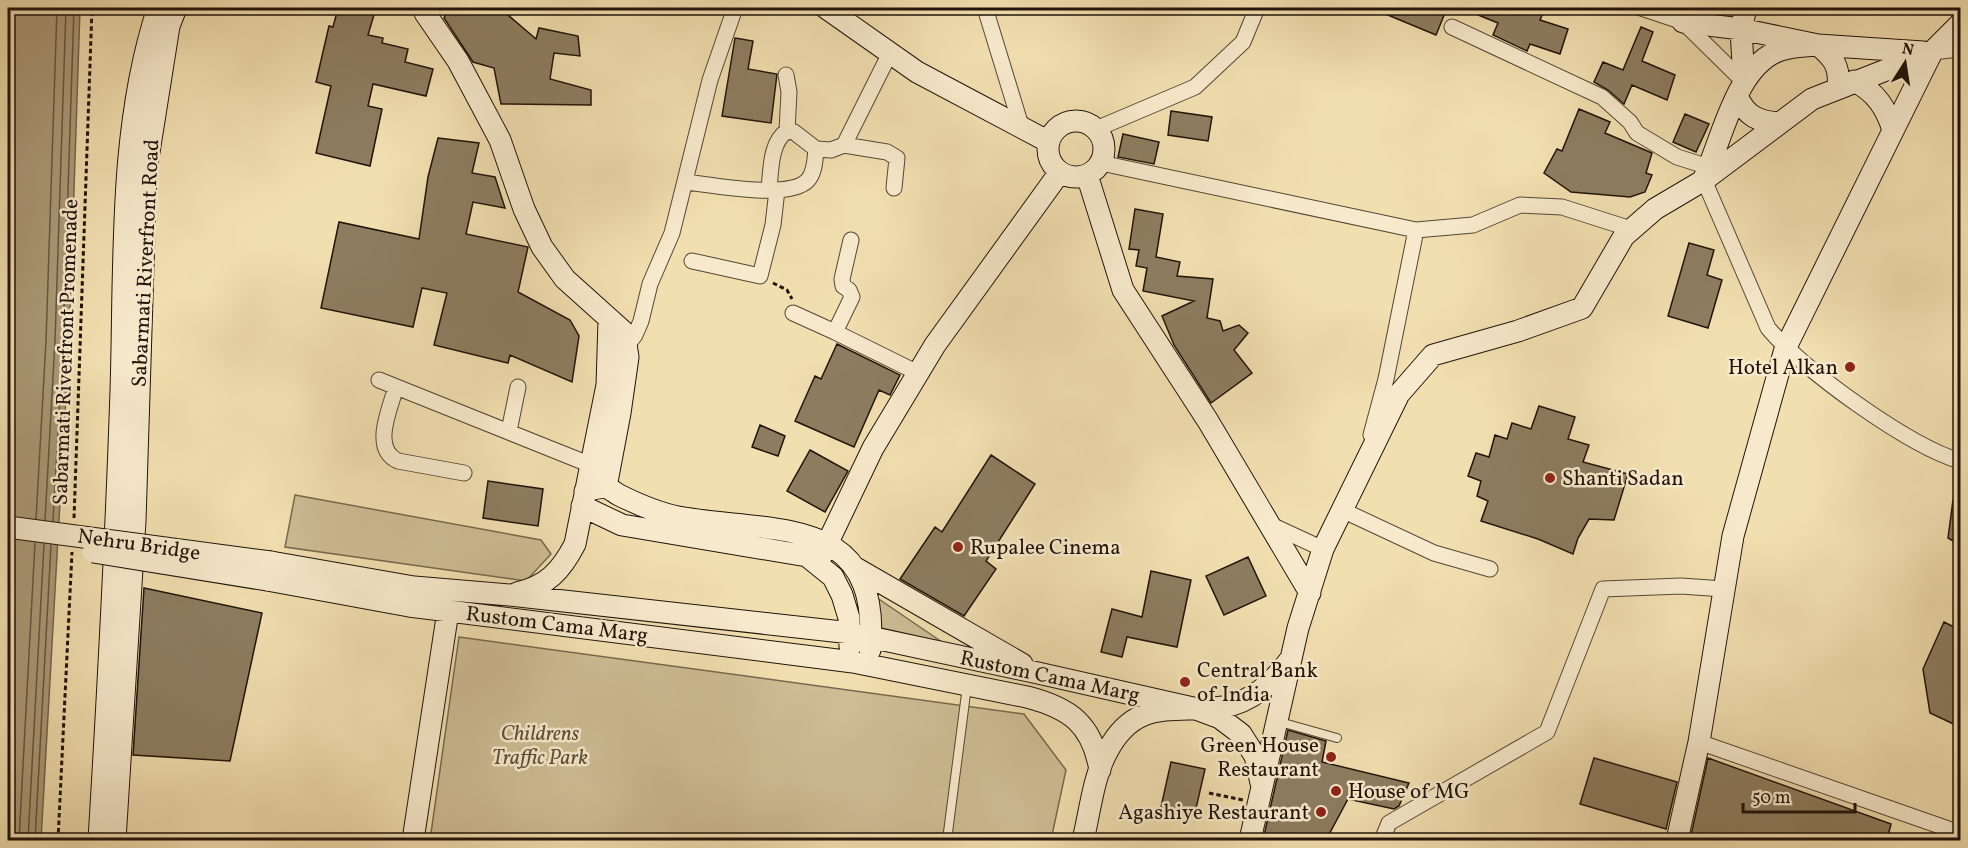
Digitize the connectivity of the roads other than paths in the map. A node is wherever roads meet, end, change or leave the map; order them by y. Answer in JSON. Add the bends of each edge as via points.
{"nodes":[{"id":1,"x":158,"y":8,"type":"edge"},
{"id":2,"x":176,"y":8,"type":"edge"},
{"id":3,"x":424,"y":8,"type":"edge"},
{"id":4,"x":735,"y":8,"type":"edge"},
{"id":5,"x":826,"y":8,"type":"edge"},
{"id":6,"x":985,"y":8,"type":"edge"},
{"id":7,"x":1257,"y":8,"type":"edge"},
{"id":8,"x":1641,"y":8,"type":"edge"},
{"id":9,"x":1746,"y":8,"type":"edge"},
{"id":10,"x":1683,"y":15,"type":"edge"},
{"id":11,"x":1960,"y":24,"type":"edge"},
{"id":12,"x":1452,"y":27,"type":"dead end"},
{"id":13,"x":1741,"y":29,"type":"junction"},
{"id":14,"x":1818,"y":45,"type":"junction"},
{"id":15,"x":1960,"y":50,"type":"edge"},
{"id":16,"x":1932,"y":52,"type":"junction"},
{"id":17,"x":890,"y":53,"type":"junction"},
{"id":18,"x":786,"y":75,"type":"dead end"},
{"id":19,"x":1846,"y":84,"type":"junction"},
{"id":20,"x":1740,"y":89,"type":"junction"},
{"id":21,"x":1780,"y":123,"type":"junction"},
{"id":22,"x":1022,"y":129,"type":"junction"},
{"id":23,"x":1096,"y":129,"type":"junction"},
{"id":24,"x":787,"y":130,"type":"junction"},
{"id":25,"x":1893,"y":130,"type":"junction"},
{"id":26,"x":1049,"y":142,"type":"junction"},
{"id":27,"x":844,"y":145,"type":"junction"},
{"id":28,"x":816,"y":149,"type":"junction"},
{"id":29,"x":1094,"y":169,"type":"junction"},
{"id":30,"x":1060,"y":172,"type":"junction"},
{"id":31,"x":1706,"y":174,"type":"junction"},
{"id":32,"x":686,"y":182,"type":"junction"},
{"id":33,"x":894,"y":188,"type":"dead end"},
{"id":34,"x":773,"y":190,"type":"junction"},
{"id":35,"x":1631,"y":229,"type":"junction"},
{"id":36,"x":1416,"y":230,"type":"junction"},
{"id":37,"x":851,"y":240,"type":"dead end"},
{"id":38,"x":692,"y":261,"type":"dead end"},
{"id":39,"x":793,"y":313,"type":"road end"},
{"id":40,"x":609,"y":320,"type":"junction"},
{"id":41,"x":835,"y":332,"type":"junction"},
{"id":42,"x":626,"y":347,"type":"junction"},
{"id":43,"x":1785,"y":349,"type":"junction"},
{"id":44,"x":918,"y":373,"type":"junction"},
{"id":45,"x":379,"y":380,"type":"dead end"},
{"id":46,"x":396,"y":387,"type":"junction"},
{"id":47,"x":518,"y":387,"type":"dead end"},
{"id":48,"x":509,"y":431,"type":"junction"},
{"id":49,"x":1960,"y":461,"type":"edge"},
{"id":50,"x":591,"y":465,"type":"junction"},
{"id":51,"x":1362,"y":470,"type":"junction"},
{"id":52,"x":464,"y":473,"type":"dead end"},
{"id":53,"x":606,"y":487,"type":"junction"},
{"id":54,"x":584,"y":499,"type":"junction"},
{"id":55,"x":1342,"y":510,"type":"junction"},
{"id":56,"x":1269,"y":524,"type":"junction"},
{"id":57,"x":8,"y":526,"type":"edge"},
{"id":58,"x":8,"y":540,"type":"edge"},
{"id":59,"x":828,"y":542,"type":"junction"},
{"id":60,"x":1323,"y":549,"type":"junction"},
{"id":61,"x":818,"y":563,"type":"junction"},
{"id":62,"x":854,"y":567,"type":"junction"},
{"id":63,"x":1490,"y":569,"type":"dead end"},
{"id":64,"x":269,"y":571,"type":"junction"},
{"id":65,"x":1724,"y":589,"type":"junction"},
{"id":66,"x":1310,"y":593,"type":"junction"},
{"id":67,"x":510,"y":595,"type":"junction"},
{"id":68,"x":448,"y":611,"type":"junction"},
{"id":69,"x":861,"y":635,"type":"junction"},
{"id":70,"x":1291,"y":659,"type":"junction"},
{"id":71,"x":859,"y":663,"type":"junction"},
{"id":72,"x":1038,"y":673,"type":"junction"},
{"id":73,"x":968,"y":685,"type":"junction"},
{"id":74,"x":1193,"y":708,"type":"junction"},
{"id":75,"x":1278,"y":722,"type":"junction"},
{"id":76,"x":1337,"y":738,"type":"dead end"},
{"id":77,"x":1698,"y":742,"type":"junction"},
{"id":78,"x":1100,"y":770,"type":"junction"},
{"id":79,"x":1260,"y":797,"type":"junction"},
{"id":80,"x":1960,"y":833,"type":"edge"},
{"id":81,"x":99,"y":840,"type":"edge"},
{"id":82,"x":114,"y":840,"type":"edge"},
{"id":83,"x":413,"y":840,"type":"edge"},
{"id":84,"x":947,"y":840,"type":"edge"},
{"id":85,"x":1083,"y":840,"type":"edge"},
{"id":86,"x":1250,"y":840,"type":"edge"},
{"id":87,"x":1382,"y":840,"type":"edge"},
{"id":88,"x":1677,"y":840,"type":"edge"}],
"edges":[{"from":1,"to":81,"type":"main road","via":[[138,95],[129,167],[117,523]]},
{"from":2,"to":82,"type":"main road","name":"Sabarmati Riverfront Road","via":[[146,171],[135,521]]},
{"from":3,"to":40,"type":"main road","via":[[458,61],[500,140],[542,247],[565,279]]},
{"from":4,"to":32,"type":"street","via":[[710,80]]},
{"from":5,"to":17,"type":"main road"},
{"from":6,"to":22,"type":"street"},
{"from":7,"to":23,"type":"street","via":[[1243,42],[1194,87]]},
{"from":8,"to":10,"type":"street"},
{"from":9,"to":13,"type":"main road"},
{"from":10,"to":13,"type":"main road"},
{"from":10,"to":20,"type":"street"},
{"from":11,"to":16,"type":"main road"},
{"from":12,"to":31,"type":"street","via":[[1602,97],[1637,133]]},
{"from":13,"to":14,"type":"main road"},
{"from":13,"to":20,"type":"main road"},
{"from":14,"to":16,"type":"main road"},
{"from":14,"to":19,"type":"main road","via":[[1837,64]]},
{"from":14,"to":20,"type":"main road","via":[[1774,53],[1756,65]]},
{"from":15,"to":16,"type":"street"},
{"from":16,"to":19,"type":"main road"},
{"from":16,"to":25,"type":"main road"},
{"from":17,"to":22,"type":"main road"},
{"from":17,"to":27,"type":"street"},
{"from":18,"to":24,"type":"street"},
{"from":19,"to":21,"type":"main road","via":[[1812,99]]},
{"from":19,"to":25,"type":"main road","via":[[1865,87],[1888,114]]},
{"from":20,"to":21,"type":"main road","via":[[1742,107],[1754,118]]},
{"from":20,"to":31,"type":"main road"},
{"from":21,"to":31,"type":"main road"},
{"from":22,"to":26,"type":"main road"},
{"from":23,"to":26,"type":"main road","via":[[1070,121],[1054,131]]},
{"from":23,"to":29,"type":"main road","via":[[1104,146]]},
{"from":24,"to":28,"type":"street"},
{"from":24,"to":34,"type":"street","via":[[779,135],[772,156]]},
{"from":25,"to":43,"type":"main road"},
{"from":26,"to":30,"type":"main road","via":[[1049,157]]},
{"from":27,"to":28,"type":"street","via":[[831,150]]},
{"from":27,"to":33,"type":"street","via":[[887,152],[897,158]]},
{"from":28,"to":34,"type":"street","via":[[813,174],[807,181],[798,187]]},
{"from":29,"to":30,"type":"main road","via":[[1068,176]]},
{"from":29,"to":36,"type":"street"},
{"from":29,"to":56,"type":"main road","via":[[1123,290]]},
{"from":30,"to":44,"type":"main road"},
{"from":31,"to":35,"type":"main road"},
{"from":31,"to":43,"type":"street","via":[[1768,328]]},
{"from":32,"to":34,"type":"street"},
{"from":32,"to":42,"type":"street","via":[[641,321]]},
{"from":34,"to":38,"type":"street","via":[[773,225],[760,276]]},
{"from":35,"to":36,"type":"street","via":[[1562,207],[1520,205],[1473,225]]},
{"from":35,"to":51,"type":"main road","via":[[1582,308],[1433,355],[1399,394]]},
{"from":36,"to":51,"type":"street","via":[[1386,379]]},
{"from":37,"to":41,"type":"street","via":[[842,279],[852,297]]},
{"from":39,"to":41,"type":"street"},
{"from":40,"to":42,"type":"main road","via":[[624,332]]},
{"from":40,"to":50,"type":"main road","via":[[607,385]]},
{"from":41,"to":44,"type":"street"},
{"from":42,"to":53,"type":"main road","via":[[628,357]]},
{"from":43,"to":49,"type":"street","via":[[1865,409],[1944,456]]},
{"from":43,"to":65,"type":"main road","via":[[1732,536]]},
{"from":44,"to":59,"type":"main road","via":[[873,448]]},
{"from":45,"to":46,"type":"street"},
{"from":46,"to":48,"type":"street"},
{"from":46,"to":52,"type":"street","via":[[383,448],[389,457]]},
{"from":47,"to":48,"type":"street"},
{"from":48,"to":50,"type":"street"},
{"from":50,"to":54,"type":"main road"},
{"from":51,"to":55,"type":"main road"},
{"from":53,"to":54,"type":"main road"},
{"from":53,"to":59,"type":"main road","via":[[662,513],[800,532]]},
{"from":54,"to":61,"type":"main road","via":[[622,525],[790,552]]},
{"from":54,"to":67,"type":"main road","via":[[575,544],[565,563],[543,584]]},
{"from":55,"to":60,"type":"main road"},
{"from":55,"to":63,"type":"street","via":[[1434,553]]},
{"from":56,"to":60,"type":"street"},
{"from":56,"to":66,"type":"main road"},
{"from":57,"to":64,"type":"main road","name":"Nehru Bridge","bridge":true},
{"from":58,"to":64,"type":"main road","name":"Nehru Bridge","bridge":true},
{"from":59,"to":61,"type":"main road"},
{"from":59,"to":62,"type":"main road"},
{"from":60,"to":66,"type":"main road"},
{"from":61,"to":69,"type":"main road","via":[[833,577]]},
{"from":62,"to":69,"type":"main road","via":[[870,604]]},
{"from":62,"to":72,"type":"main road"},
{"from":64,"to":67,"type":"main road","name":"Rustom Cama Marg"},
{"from":64,"to":68,"type":"main road","name":"Rustom Cama Marg"},
{"from":65,"to":77,"type":"main road"},
{"from":65,"to":87,"type":"street","via":[[1602,589],[1548,732],[1389,824]]},
{"from":66,"to":70,"type":"main road"},
{"from":67,"to":69,"type":"main road","name":"Rustom Cama Marg"},
{"from":68,"to":71,"type":"main road","name":"Rustom Cama Marg"},
{"from":68,"to":83,"type":"main road"},
{"from":69,"to":71,"type":"main road"},
{"from":69,"to":72,"type":"main road","name":"Rustom Cama Marg"},
{"from":70,"to":74,"type":"main road","via":[[1272,683],[1251,697],[1224,707]]},
{"from":70,"to":75,"type":"main road"},
{"from":71,"to":73,"type":"main road","name":"Rustom Cama Marg"},
{"from":72,"to":74,"type":"main road","name":"Rustom Cama Marg"},
{"from":73,"to":78,"type":"main road","name":"Rustom Cama Marg","via":[[1049,703],[1071,714],[1088,731]]},
{"from":73,"to":84,"type":"lane"},
{"from":74,"to":78,"type":"main road","name":"Rustom Cama Marg","via":[[1167,708],[1139,718],[1116,737]]},
{"from":74,"to":79,"type":"main road","name":"Rustom Cama Marg","via":[[1220,718],[1241,734],[1255,756]]},
{"from":75,"to":76,"type":"lane"},
{"from":75,"to":79,"type":"main road"},
{"from":77,"to":80,"type":"street"},
{"from":77,"to":88,"type":"main road"},
{"from":78,"to":85,"type":"main road"},
{"from":79,"to":86,"type":"main road"}]}
